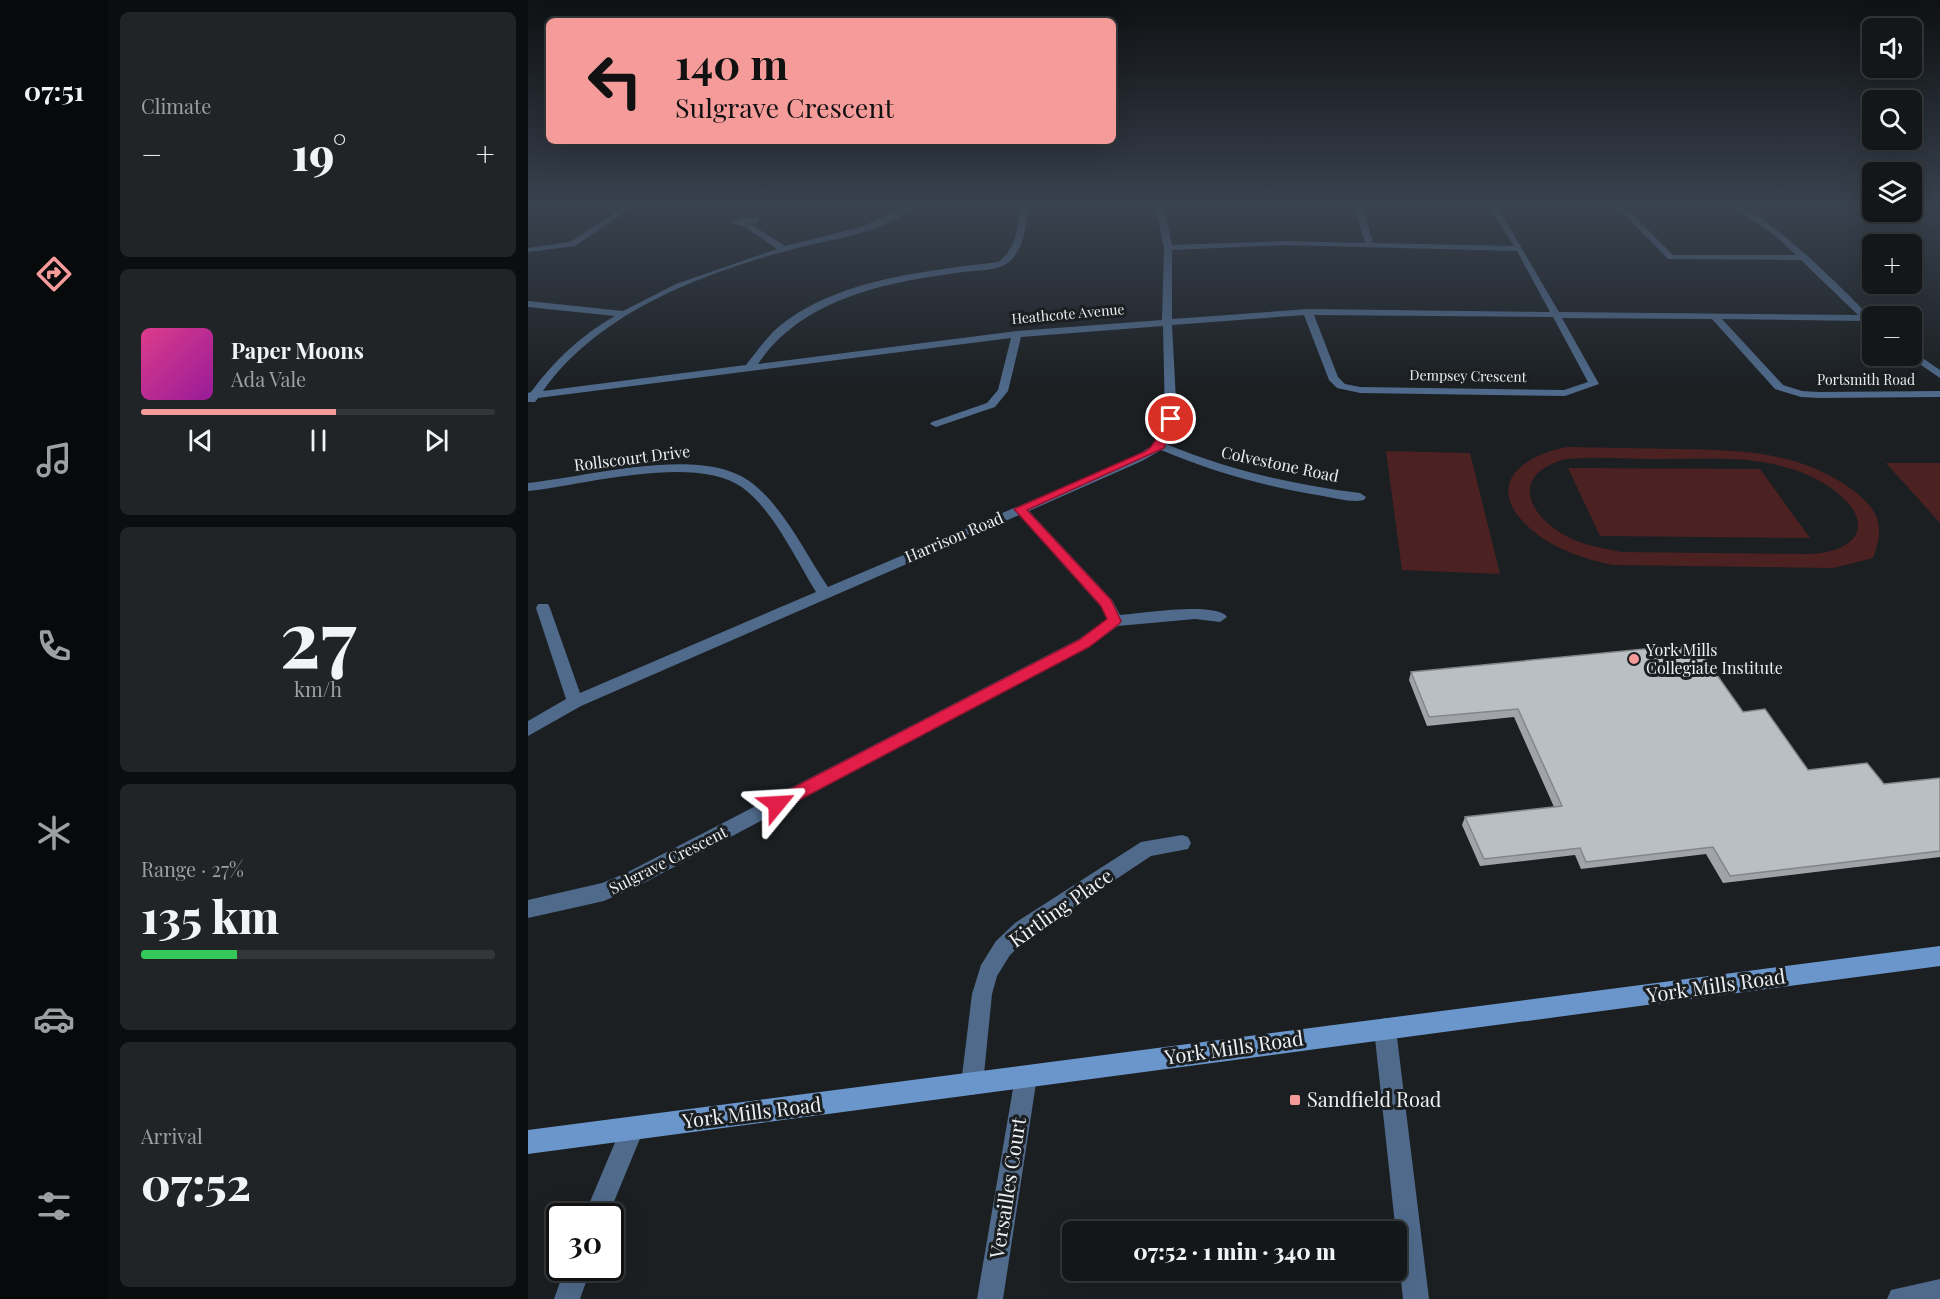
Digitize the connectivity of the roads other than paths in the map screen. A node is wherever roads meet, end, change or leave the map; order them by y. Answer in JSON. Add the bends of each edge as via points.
{"nodes":[{"id":1,"x":726,"y":269,"type":"edge"},
{"id":2,"x":969,"y":269,"type":"edge"},
{"id":3,"x":1168,"y":269,"type":"edge"},
{"id":4,"x":1531,"y":269,"type":"edge"},
{"id":5,"x":1814,"y":269,"type":"edge"},
{"id":6,"x":528,"y":304,"type":"edge"},
{"id":7,"x":1308,"y":312,"type":"junction"},
{"id":8,"x":623,"y":314,"type":"junction"},
{"id":9,"x":1555,"y":314,"type":"junction"},
{"id":10,"x":1862,"y":314,"type":"edge"},
{"id":11,"x":1715,"y":317,"type":"junction"},
{"id":12,"x":1168,"y":320,"type":"junction"},
{"id":13,"x":1862,"y":321,"type":"edge"},
{"id":14,"x":1017,"y":334,"type":"junction"},
{"id":15,"x":1922,"y":361,"type":"edge"},
{"id":16,"x":749,"y":368,"type":"junction"},
{"id":17,"x":1940,"y":375,"type":"edge"},
{"id":18,"x":1940,"y":394,"type":"edge"},
{"id":19,"x":531,"y":396,"type":"edge"},
{"id":20,"x":528,"y":406,"type":"edge"},
{"id":21,"x":936,"y":424,"type":"dead end"},
{"id":22,"x":1160,"y":446,"type":"junction"},
{"id":23,"x":528,"y":487,"type":"edge"},
{"id":24,"x":1360,"y":497,"type":"dead end"},
{"id":25,"x":1020,"y":509,"type":"junction"},
{"id":26,"x":824,"y":593,"type":"junction"},
{"id":27,"x":543,"y":608,"type":"dead end"},
{"id":28,"x":1220,"y":617,"type":"dead end"},
{"id":29,"x":1115,"y":621,"type":"junction"},
{"id":30,"x":575,"y":702,"type":"junction"},
{"id":31,"x":528,"y":729,"type":"edge"},
{"id":32,"x":1182,"y":843,"type":"dead end"},
{"id":33,"x":528,"y":909,"type":"edge"},
{"id":34,"x":1940,"y":956,"type":"edge"},
{"id":35,"x":1385,"y":1029,"type":"junction"},
{"id":36,"x":1026,"y":1077,"type":"junction"},
{"id":37,"x":972,"y":1084,"type":"junction"},
{"id":38,"x":632,"y":1129,"type":"junction"},
{"id":39,"x":528,"y":1142,"type":"edge"},
{"id":40,"x":601,"y":1203,"type":"edge"},
{"id":41,"x":573,"y":1281,"type":"edge"},
{"id":42,"x":1940,"y":1292,"type":"edge"},
{"id":43,"x":567,"y":1299,"type":"edge"},
{"id":44,"x":990,"y":1299,"type":"edge"},
{"id":45,"x":1416,"y":1299,"type":"edge"},
{"id":46,"x":1900,"y":1299,"type":"edge"}],
"edges":[{"from":1,"to":8,"type":"street"},
{"from":2,"to":16,"type":"street","via":[[900,279],[819,306],[768,342]]},
{"from":3,"to":12,"type":"street"},
{"from":4,"to":9,"type":"street"},
{"from":5,"to":10,"type":"street"},
{"from":6,"to":8,"type":"street"},
{"from":7,"to":9,"type":"street","name":"Heathcote Avenue"},
{"from":7,"to":9,"type":"street","name":"Dempsey Crescent","via":[[1333,378],[1341,386],[1360,390],[1565,393],[1594,384]]},
{"from":7,"to":12,"type":"street","name":"Heathcote Avenue"},
{"from":8,"to":19,"type":"street","via":[[584,342]]},
{"from":9,"to":11,"type":"street","name":"Heathcote Avenue"},
{"from":11,"to":13,"type":"street","name":"Heathcote Avenue"},
{"from":11,"to":18,"type":"street","name":"Portsmith Road","via":[[1779,387],[1819,395]]},
{"from":12,"to":14,"type":"street","name":"Heathcote Avenue"},
{"from":12,"to":22,"type":"street","via":[[1171,419]]},
{"from":14,"to":16,"type":"street","name":"Heathcote Avenue"},
{"from":14,"to":21,"type":"street","via":[[1003,391],[991,405]]},
{"from":15,"to":17,"type":"street"},
{"from":16,"to":19,"type":"street","name":"Heathcote Avenue"},
{"from":19,"to":20,"type":"street"},
{"from":22,"to":24,"type":"street","name":"Colvestone Road","via":[[1196,462],[1311,492]]},
{"from":22,"to":25,"type":"street","name":"Harrison Road"},
{"from":23,"to":26,"type":"street","name":"Rollscourt Drive","via":[[672,468],[702,467],[723,472],[746,483],[762,500]]},
{"from":25,"to":26,"type":"street","name":"Harrison Road"},
{"from":25,"to":29,"type":"street","via":[[1107,604]]},
{"from":26,"to":30,"type":"street","name":"Harrison Road"},
{"from":27,"to":30,"type":"street"},
{"from":28,"to":29,"type":"street","via":[[1194,614]]},
{"from":29,"to":33,"type":"street","name":"Sulgrave Crescent","via":[[1084,643],[633,879],[604,892]]},
{"from":30,"to":31,"type":"street","name":"Harrison Road"},
{"from":32,"to":37,"type":"street","name":"Kirtling Place","via":[[1147,848],[1022,930],[1003,948],[988,972],[982,994]]},
{"from":34,"to":35,"type":"main road","name":"York Mills Road"},
{"from":35,"to":36,"type":"main road","name":"York Mills Road"},
{"from":35,"to":45,"type":"street"},
{"from":36,"to":37,"type":"main road","name":"York Mills Road"},
{"from":36,"to":44,"type":"street","name":"Versailles Court"},
{"from":37,"to":38,"type":"main road","name":"York Mills Road"},
{"from":38,"to":39,"type":"main road","name":"York Mills Road"},
{"from":38,"to":40,"type":"street"},
{"from":41,"to":43,"type":"street"},
{"from":42,"to":46,"type":"street"}]}
